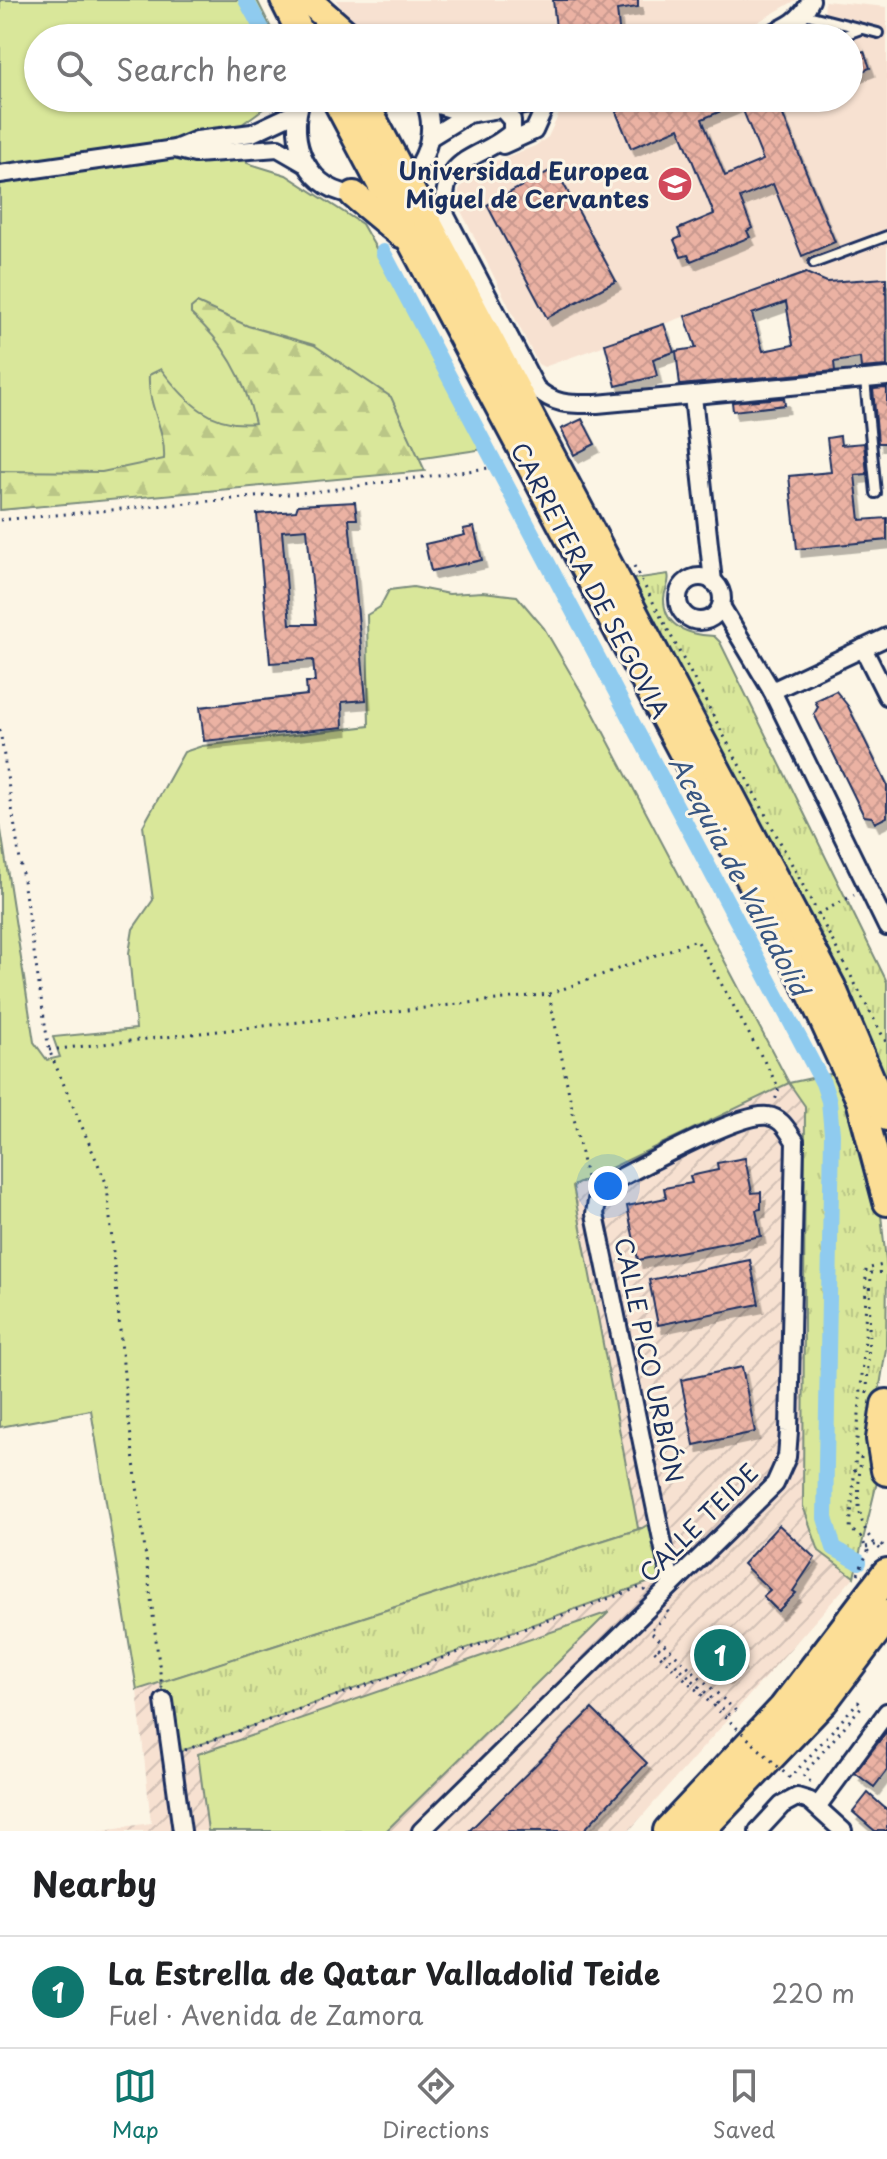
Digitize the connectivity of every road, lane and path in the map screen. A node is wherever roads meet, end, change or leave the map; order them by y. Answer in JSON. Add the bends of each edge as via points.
{"nodes":[{"id":1,"x":808,"y":7,"type":"edge"},
{"id":2,"x":299,"y":16,"type":"edge"},
{"id":3,"x":318,"y":24,"type":"edge"},
{"id":4,"x":793,"y":24,"type":"edge"},
{"id":5,"x":849,"y":24,"type":"edge"},
{"id":6,"x":863,"y":29,"type":"edge"},
{"id":7,"x":878,"y":33,"type":"dead end"},
{"id":8,"x":287,"y":112,"type":"edge"},
{"id":9,"x":298,"y":112,"type":"edge"},
{"id":10,"x":350,"y":112,"type":"edge"},
{"id":11,"x":372,"y":112,"type":"edge"},
{"id":12,"x":421,"y":112,"type":"edge"},
{"id":13,"x":462,"y":112,"type":"edge"},
{"id":14,"x":482,"y":112,"type":"edge"},
{"id":15,"x":505,"y":112,"type":"edge"},
{"id":16,"x":525,"y":112,"type":"edge"},
{"id":17,"x":543,"y":112,"type":"edge"},
{"id":18,"x":468,"y":114,"type":"junction"},
{"id":19,"x":515,"y":141,"type":"junction"},
{"id":20,"x":175,"y":149,"type":"junction"},
{"id":21,"x":471,"y":155,"type":"junction"},
{"id":22,"x":304,"y":163,"type":"junction"},
{"id":23,"x":410,"y":168,"type":"junction"},
{"id":24,"x":0,"y":174,"type":"edge"},
{"id":25,"x":354,"y":195,"type":"junction"},
{"id":26,"x":887,"y":236,"type":"edge"},
{"id":27,"x":419,"y":255,"type":"junction"},
{"id":28,"x":814,"y":263,"type":"dead end"},
{"id":29,"x":887,"y":377,"type":"edge"},
{"id":30,"x":865,"y":380,"type":"junction"},
{"id":31,"x":693,"y":396,"type":"junction"},
{"id":32,"x":489,"y":468,"type":"dead end"},
{"id":33,"x":876,"y":493,"type":"dead end"},
{"id":34,"x":0,"y":520,"type":"edge"},
{"id":35,"x":709,"y":575,"type":"junction"},
{"id":36,"x":716,"y":612,"type":"junction"},
{"id":37,"x":887,"y":637,"type":"edge"},
{"id":38,"x":863,"y":648,"type":"junction"},
{"id":39,"x":772,"y":691,"type":"junction"},
{"id":40,"x":887,"y":696,"type":"edge"},
{"id":41,"x":0,"y":730,"type":"edge"},
{"id":42,"x":868,"y":887,"type":"junction"},
{"id":43,"x":818,"y":914,"type":"dead end"},
{"id":44,"x":887,"y":927,"type":"edge"},
{"id":45,"x":549,"y":994,"type":"junction"},
{"id":46,"x":49,"y":1050,"type":"junction"},
{"id":47,"x":771,"y":1116,"type":"junction"},
{"id":48,"x":887,"y":1117,"type":"edge"},
{"id":49,"x":598,"y":1194,"type":"junction"},
{"id":50,"x":887,"y":1202,"type":"edge"},
{"id":51,"x":887,"y":1264,"type":"edge"},
{"id":52,"x":887,"y":1405,"type":"edge"},
{"id":53,"x":887,"y":1470,"type":"edge"},
{"id":54,"x":866,"y":1547,"type":"junction"},
{"id":55,"x":887,"y":1547,"type":"edge"},
{"id":56,"x":872,"y":1575,"type":"edge"},
{"id":57,"x":671,"y":1583,"type":"junction"},
{"id":58,"x":654,"y":1600,"type":"junction"},
{"id":59,"x":887,"y":1615,"type":"edge"},
{"id":60,"x":887,"y":1635,"type":"edge"},
{"id":61,"x":823,"y":1700,"type":"junction"},
{"id":62,"x":164,"y":1701,"type":"joint"},
{"id":63,"x":887,"y":1712,"type":"edge"},
{"id":64,"x":171,"y":1755,"type":"junction"},
{"id":65,"x":803,"y":1775,"type":"dead end"},
{"id":66,"x":817,"y":1807,"type":"junction"},
{"id":67,"x":182,"y":1831,"type":"edge"},
{"id":68,"x":421,"y":1831,"type":"edge"},
{"id":69,"x":669,"y":1831,"type":"edge"},
{"id":70,"x":698,"y":1831,"type":"edge"},
{"id":71,"x":758,"y":1831,"type":"edge"},
{"id":72,"x":843,"y":1831,"type":"edge"}],
"edges":[{"from":1,"to":4,"type":"street"},
{"from":1,"to":5,"type":"lane"},
{"from":2,"to":3,"type":"main road"},
{"from":6,"to":7,"type":"lane"},
{"from":8,"to":20,"type":"street","via":[[252,133],[197,140]]},
{"from":9,"to":22,"type":"street","via":[[296,141]]},
{"from":10,"to":23,"type":"main road","name":"CARRETERA DE SEGOVIA"},
{"from":11,"to":23,"type":"main road","name":"CARRETERA DE SEGOVIA"},
{"from":12,"to":23,"type":"street"},
{"from":13,"to":18,"type":"street"},
{"from":14,"to":18,"type":"street"},
{"from":15,"to":21,"type":"street","via":[[512,120],[512,132]]},
{"from":16,"to":19,"type":"street","via":[[529,122]]},
{"from":17,"to":19,"type":"street","via":[[534,131]]},
{"from":18,"to":23,"type":"street"},
{"from":19,"to":21,"type":"street"},
{"from":20,"to":22,"type":"street","via":[[195,154],[278,148]]},
{"from":20,"to":24,"type":"street"},
{"from":21,"to":31,"type":"street","via":[[449,181],[446,216],[536,388],[563,405]]},
{"from":22,"to":25,"type":"street","via":[[325,184]]},
{"from":23,"to":25,"type":"street"},
{"from":23,"to":27,"type":"main road","name":"CARRETERA DE SEGOVIA"},
{"from":23,"to":48,"type":"main road","name":"CARRETERA DE SEGOVIA","via":[[430,228],[832,987]]},
{"from":25,"to":27,"type":"main road","via":[[393,225]]},
{"from":26,"to":28,"type":"lane"},
{"from":27,"to":50,"type":"main road","name":"CARRETERA DE SEGOVIA","via":[[812,996],[860,1100]]},
{"from":29,"to":30,"type":"street"},
{"from":30,"to":31,"type":"street"},
{"from":30,"to":33,"type":"lane"},
{"from":31,"to":35,"type":"street"},
{"from":32,"to":34,"type":"path","via":[[321,491]]},
{"from":35,"to":36,"type":"street","via":[[721,593]]},
{"from":35,"to":36,"type":"street","via":[[689,581],[678,600],[690,618]]},
{"from":36,"to":39,"type":"street","via":[[737,627]]},
{"from":37,"to":38,"type":"street"},
{"from":38,"to":39,"type":"street"},
{"from":38,"to":40,"type":"street"},
{"from":39,"to":42,"type":"street"},
{"from":41,"to":46,"type":"path"},
{"from":42,"to":43,"type":"path"},
{"from":42,"to":44,"type":"street"},
{"from":45,"to":46,"type":"path"},
{"from":45,"to":47,"type":"path","via":[[697,940],[779,1088]]},
{"from":45,"to":49,"type":"path","via":[[584,1180]]},
{"from":46,"to":62,"type":"path","via":[[107,1185],[126,1397]]},
{"from":47,"to":49,"type":"street","via":[[742,1119],[606,1185]]},
{"from":47,"to":57,"type":"street","name":"CALLE TEIDE","via":[[795,1141],[787,1457],[775,1484]]},
{"from":49,"to":57,"type":"street","name":"CALLE PICO URBIÓN","via":[[595,1214]]},
{"from":51,"to":54,"type":"path","via":[[866,1269],[850,1529]]},
{"from":52,"to":53,"type":"highway","via":[[882,1439]]},
{"from":54,"to":55,"type":"path"},
{"from":54,"to":56,"type":"path"},
{"from":56,"to":69,"type":"highway","via":[[784,1709]]},
{"from":57,"to":58,"type":"street","name":"CALLE TEIDE"},
{"from":58,"to":64,"type":"path","via":[[641,1587]]},
{"from":58,"to":65,"type":"path","bridge":true,"via":[[669,1613],[650,1631],[735,1710],[729,1715],[658,1647],[654,1650],[790,1778],[858,1702],[862,1706]]},
{"from":58,"to":68,"type":"street","name":"CALLE TEIDE"},
{"from":59,"to":61,"type":"highway"},
{"from":60,"to":61,"type":"highway"},
{"from":61,"to":70,"type":"highway"},
{"from":62,"to":64,"type":"street"},
{"from":63,"to":66,"type":"street"},
{"from":64,"to":67,"type":"street"},
{"from":66,"to":71,"type":"street","via":[[797,1797]]},
{"from":66,"to":72,"type":"street"}]}
